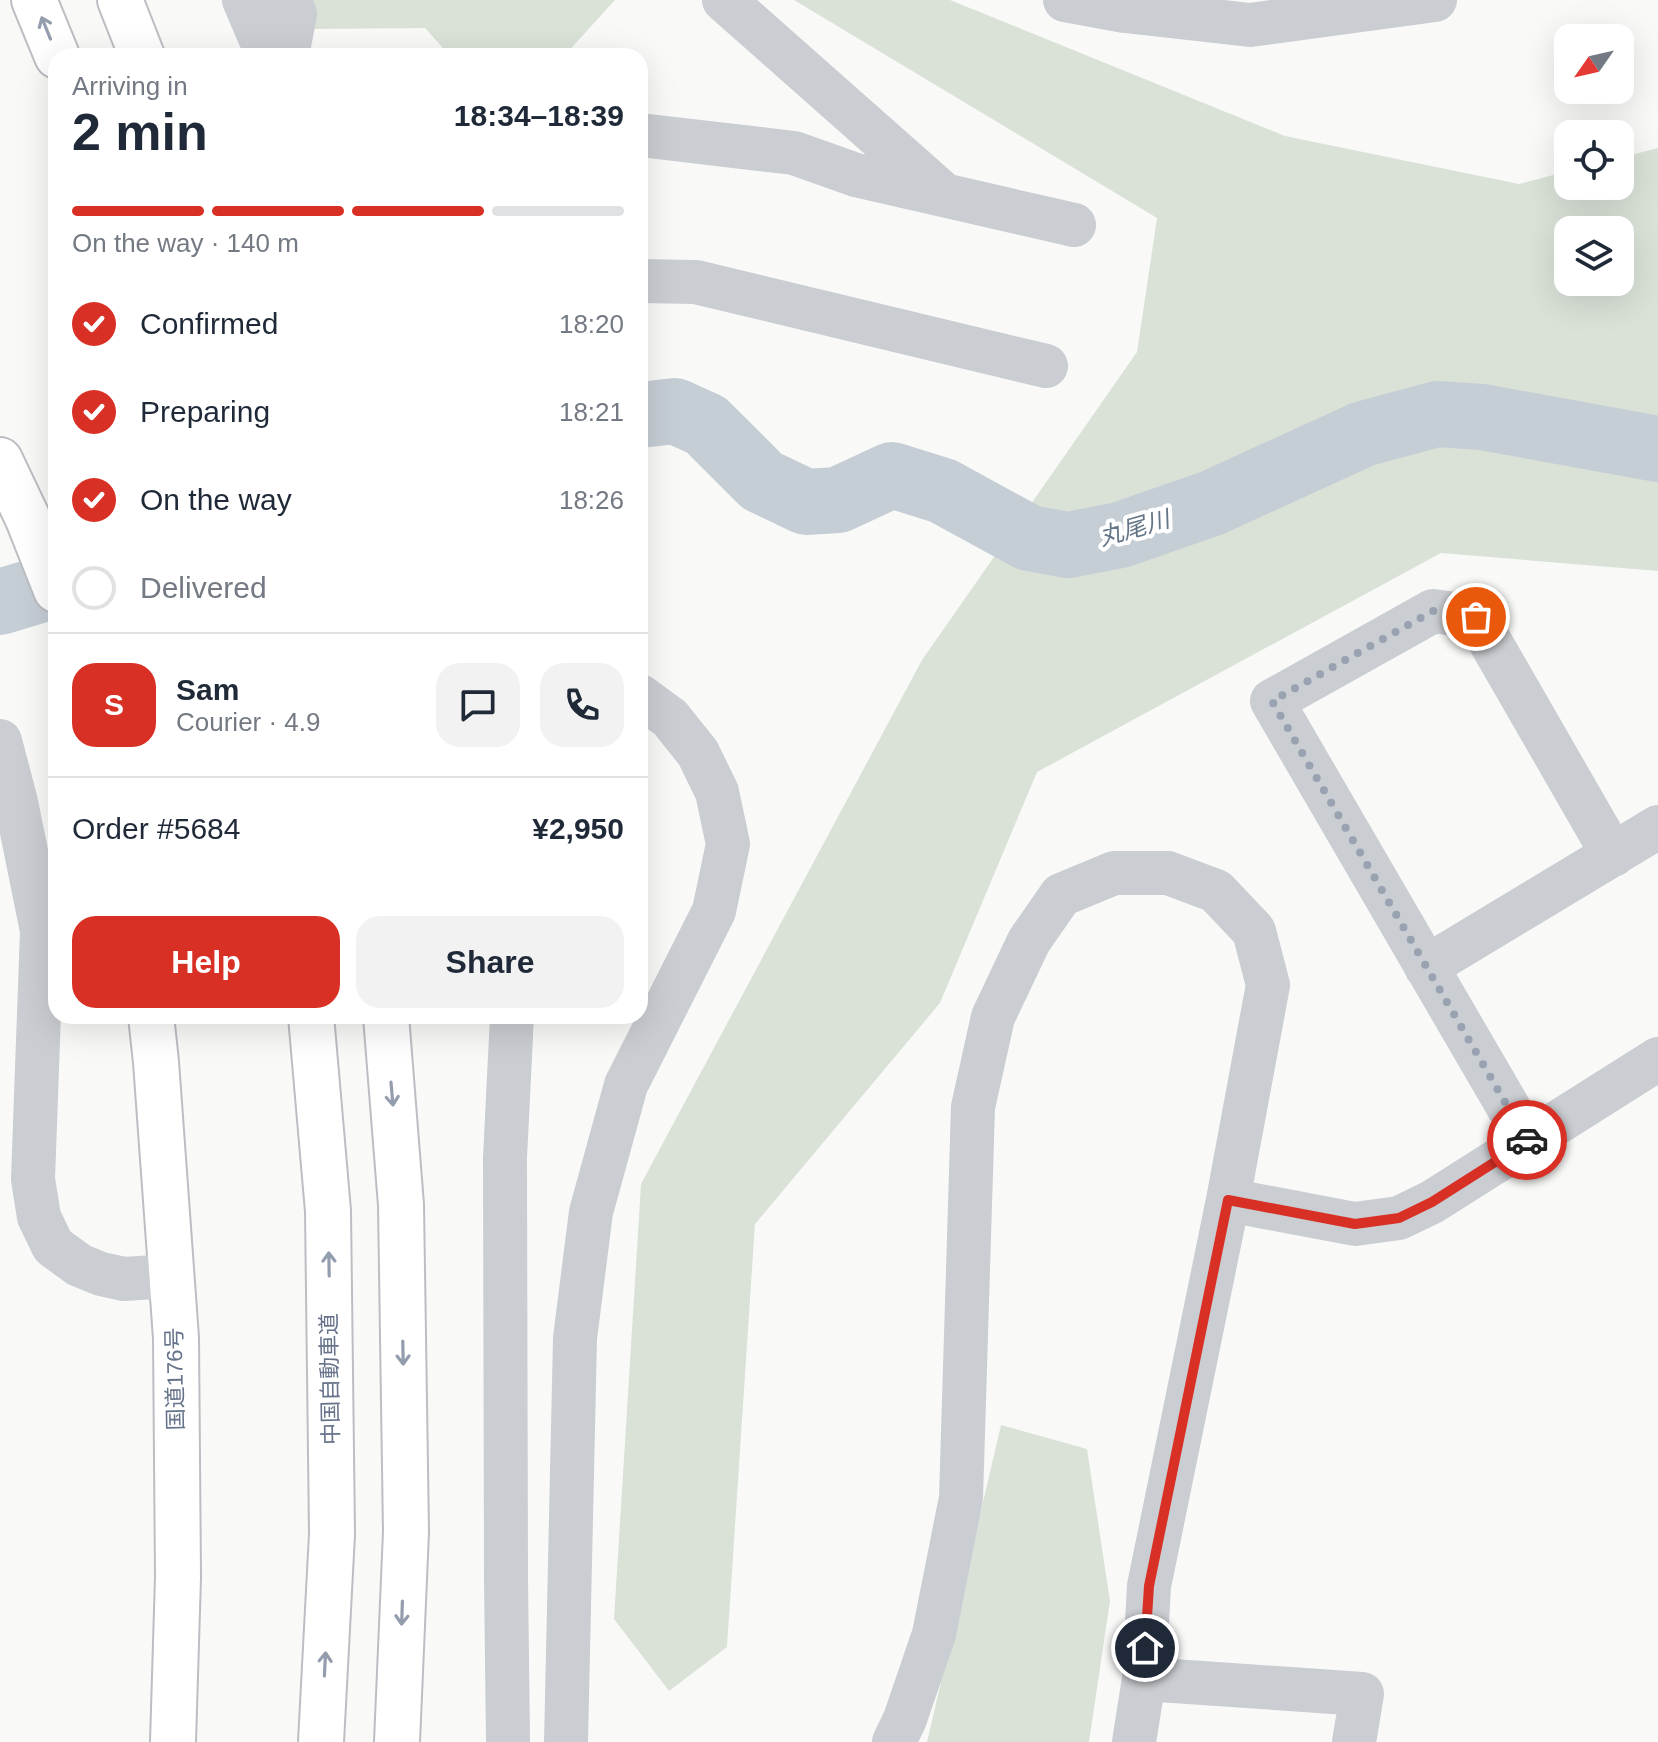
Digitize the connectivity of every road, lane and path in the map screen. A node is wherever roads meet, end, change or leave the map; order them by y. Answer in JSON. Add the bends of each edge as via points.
{"nodes":[{"id":1,"x":34,"y":0,"type":"edge"},
{"id":2,"x":120,"y":0,"type":"edge"},
{"id":3,"x":244,"y":0,"type":"edge"},
{"id":4,"x":289,"y":0,"type":"edge"},
{"id":5,"x":724,"y":0,"type":"edge"},
{"id":6,"x":1065,"y":0,"type":"edge"},
{"id":7,"x":1435,"y":0,"type":"edge"},
{"id":8,"x":1187,"y":9,"type":"edge"},
{"id":9,"x":54,"y":48,"type":"edge"},
{"id":10,"x":139,"y":48,"type":"edge"},
{"id":11,"x":265,"y":48,"type":"edge"},
{"id":12,"x":289,"y":48,"type":"edge"},
{"id":13,"x":648,"y":136,"type":"edge"},
{"id":14,"x":945,"y":196,"type":"junction"},
{"id":15,"x":1074,"y":225,"type":"dead end"},
{"id":16,"x":648,"y":281,"type":"edge"},
{"id":17,"x":1046,"y":366,"type":"dead end"},
{"id":18,"x":0,"y":460,"type":"edge"},
{"id":19,"x":48,"y":570,"type":"edge"},
{"id":20,"x":648,"y":702,"type":"edge"},
{"id":21,"x":0,"y":741,"type":"edge"},
{"id":22,"x":1658,"y":827,"type":"edge"},
{"id":23,"x":1613,"y":855,"type":"junction"},
{"id":24,"x":1426,"y":967,"type":"junction"},
{"id":25,"x":152,"y":1024,"type":"edge"},
{"id":26,"x":312,"y":1024,"type":"edge"},
{"id":27,"x":387,"y":1024,"type":"edge"},
{"id":28,"x":512,"y":1024,"type":"edge"},
{"id":29,"x":1658,"y":1059,"type":"edge"},
{"id":30,"x":1528,"y":1141,"type":"junction"},
{"id":31,"x":1228,"y":1200,"type":"junction"},
{"id":32,"x":171,"y":1276,"type":"junction"},
{"id":33,"x":1144,"y":1679,"type":"junction"},
{"id":34,"x":173,"y":1742,"type":"edge"},
{"id":35,"x":321,"y":1742,"type":"edge"},
{"id":36,"x":397,"y":1742,"type":"edge"},
{"id":37,"x":508,"y":1742,"type":"edge"},
{"id":38,"x":566,"y":1742,"type":"edge"},
{"id":39,"x":894,"y":1742,"type":"edge"},
{"id":40,"x":1134,"y":1742,"type":"edge"},
{"id":41,"x":1354,"y":1742,"type":"edge"}],
"edges":[{"from":9,"to":1,"type":"highway","one_way":true},
{"from":2,"to":10,"type":"highway"},
{"from":3,"to":11,"type":"street"},
{"from":4,"to":12,"type":"street","via":[[295,14]]},
{"from":5,"to":14,"type":"street"},
{"from":6,"to":8,"type":"street","via":[[1125,11]]},
{"from":7,"to":8,"type":"street","via":[[1250,25]]},
{"from":13,"to":14,"type":"street","via":[[794,153],[856,175]]},
{"from":14,"to":15,"type":"street"},
{"from":16,"to":17,"type":"street","via":[[696,282]]},
{"from":18,"to":19,"type":"highway"},
{"from":20,"to":38,"type":"street","via":[[670,718],[698,753],[717,792],[728,844],[714,911],[626,1085],[591,1212],[575,1338]]},
{"from":21,"to":32,"type":"street","via":[[42,931],[33,1179],[39,1217],[53,1246],[79,1265],[124,1279]]},
{"from":22,"to":23,"type":"street"},
{"from":23,"to":24,"type":"street"},
{"from":23,"to":24,"type":"street","via":[[1476,617],[1433,611],[1272,701]]},
{"from":24,"to":30,"type":"street"},
{"from":25,"to":32,"type":"highway","name":"国道176号"},
{"from":35,"to":26,"type":"highway","name":"中国自動車道","one_way":true,"via":[[332,1534],[328,1211]]},
{"from":27,"to":36,"type":"highway","one_way":true,"via":[[401,1205],[406,1532]]},
{"from":28,"to":37,"type":"street","via":[[505,1158]]},
{"from":29,"to":30,"type":"street"},
{"from":30,"to":31,"type":"street","via":[[1399,1218],[1355,1224]]},
{"from":31,"to":33,"type":"street","via":[[1149,1586]]},
{"from":31,"to":39,"type":"street","via":[[1268,985],[1254,931],[1216,891],[1168,873],[1114,873],[1061,895],[1029,941],[993,1017],[973,1107],[961,1498],[934,1634]]},
{"from":32,"to":34,"type":"highway","name":"国道176号","via":[[178,1577]]},
{"from":33,"to":40,"type":"street"},
{"from":33,"to":41,"type":"street","via":[[1362,1694]]}]}
